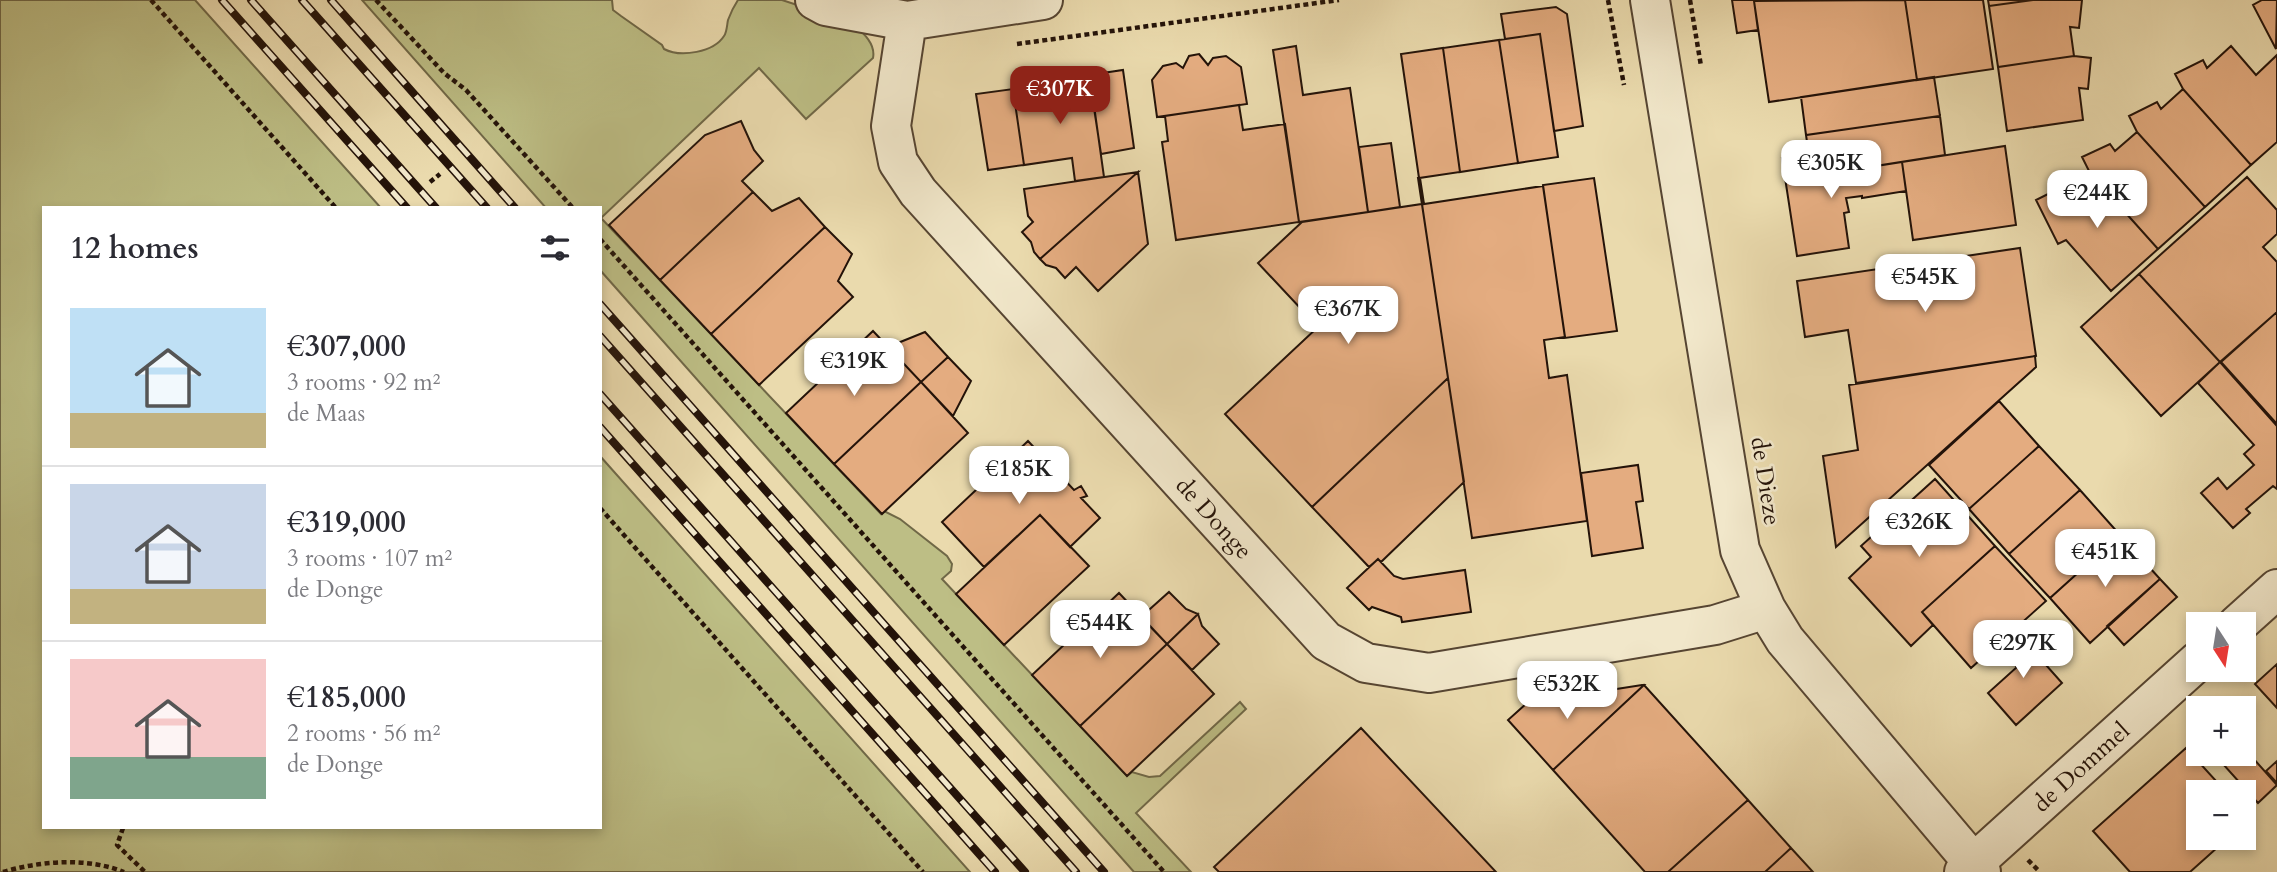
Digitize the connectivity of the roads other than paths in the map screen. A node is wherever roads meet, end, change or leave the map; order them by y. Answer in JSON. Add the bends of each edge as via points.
{"nodes":[{"id":1,"x":815,"y":0,"type":"edge"},
{"id":2,"x":1043,"y":0,"type":"edge"},
{"id":3,"x":1650,"y":0,"type":"edge"},
{"id":4,"x":907,"y":21,"type":"junction"},
{"id":5,"x":2277,"y":589,"type":"edge"},
{"id":6,"x":1766,"y":609,"type":"junction"},
{"id":7,"x":2251,"y":612,"type":"edge"},
{"id":8,"x":2186,"y":672,"type":"edge"},
{"id":9,"x":1973,"y":869,"type":"edge"}],
"edges":[{"from":1,"to":4,"type":"street"},
{"from":2,"to":4,"type":"street"},
{"from":3,"to":6,"type":"street","name":"de Dieze","via":[[1740,550]]},
{"from":4,"to":6,"type":"street","name":"de Donge","via":[[891,126],[898,162],[918,192],[1326,641],[1366,663],[1429,673],[1715,625]]},
{"from":5,"to":7,"type":"street"},
{"from":6,"to":9,"type":"street","name":"de Dieze","via":[[1785,640]]},
{"from":8,"to":9,"type":"street","name":"de Dommel"}]}
